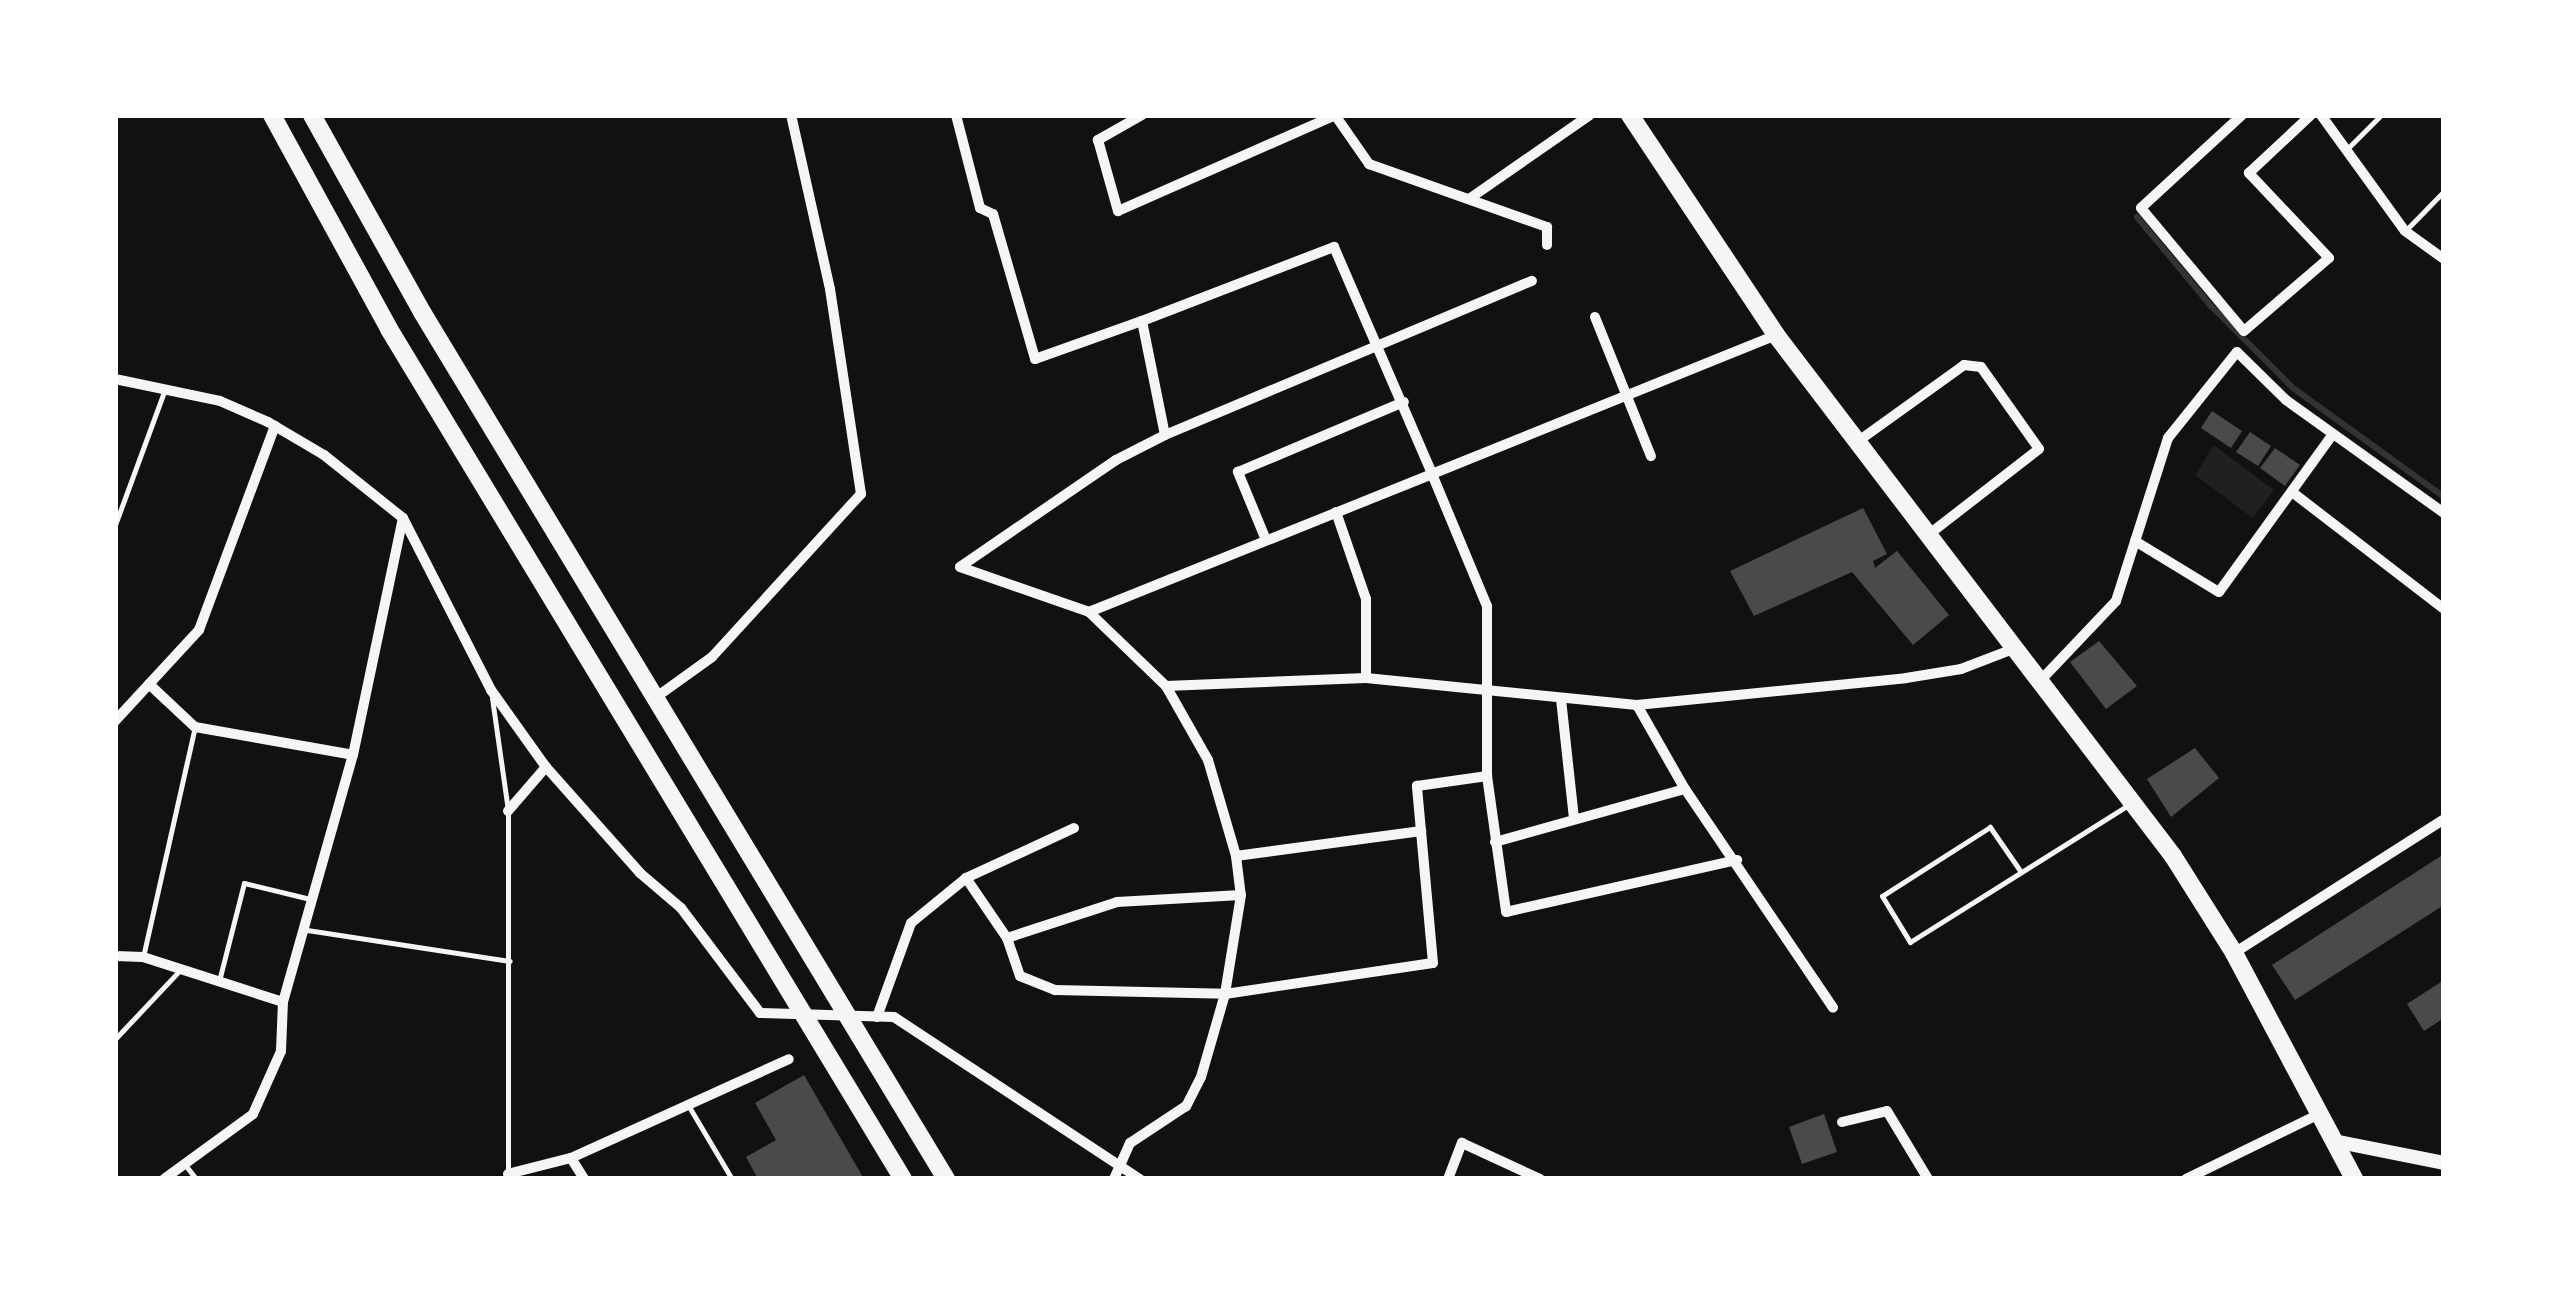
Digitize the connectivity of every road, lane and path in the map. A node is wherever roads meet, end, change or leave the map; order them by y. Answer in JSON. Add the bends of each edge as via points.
{"nodes":[{"id":1,"x":272,"y":115,"type":"edge"},
{"id":2,"x":312,"y":115,"type":"edge"},
{"id":3,"x":791,"y":115,"type":"edge"},
{"id":4,"x":956,"y":115,"type":"edge"},
{"id":5,"x":1142,"y":115,"type":"edge"},
{"id":6,"x":1336,"y":115,"type":"edge"},
{"id":7,"x":1590,"y":115,"type":"edge"},
{"id":8,"x":1630,"y":115,"type":"edge"},
{"id":9,"x":2242,"y":115,"type":"edge"},
{"id":10,"x":2311,"y":115,"type":"edge"},
{"id":11,"x":2321,"y":115,"type":"edge"},
{"id":12,"x":2382,"y":115,"type":"edge"},
{"id":13,"x":2346,"y":150,"type":"junction"},
{"id":14,"x":2444,"y":190,"type":"edge"},
{"id":15,"x":1468,"y":199,"type":"junction"},
{"id":16,"x":2405,"y":230,"type":"junction"},
{"id":17,"x":1547,"y":245,"type":"dead end"},
{"id":18,"x":2444,"y":260,"type":"edge"},
{"id":19,"x":1532,"y":281,"type":"dead end"},
{"id":20,"x":1594,"y":317,"type":"dead end"},
{"id":21,"x":1142,"y":321,"type":"junction"},
{"id":22,"x":1776,"y":335,"type":"junction"},
{"id":23,"x":1380,"y":346,"type":"junction"},
{"id":24,"x":115,"y":378,"type":"edge"},
{"id":25,"x":166,"y":387,"type":"junction"},
{"id":26,"x":1624,"y":395,"type":"junction"},
{"id":27,"x":1404,"y":402,"type":"junction"},
{"id":28,"x":275,"y":426,"type":"junction"},
{"id":29,"x":2333,"y":434,"type":"junction"},
{"id":30,"x":1165,"y":435,"type":"junction"},
{"id":31,"x":1856,"y":442,"type":"junction"},
{"id":32,"x":1650,"y":456,"type":"dead end"},
{"id":33,"x":1432,"y":474,"type":"junction"},
{"id":34,"x":2292,"y":492,"type":"junction"},
{"id":35,"x":1336,"y":512,"type":"junction"},
{"id":36,"x":2444,"y":513,"type":"edge"},
{"id":37,"x":403,"y":518,"type":"junction"},
{"id":38,"x":115,"y":525,"type":"edge"},
{"id":39,"x":1928,"y":535,"type":"junction"},
{"id":40,"x":1266,"y":540,"type":"junction"},
{"id":41,"x":2135,"y":541,"type":"junction"},
{"id":42,"x":2444,"y":609,"type":"edge"},
{"id":43,"x":1089,"y":612,"type":"junction"},
{"id":44,"x":2016,"y":648,"type":"junction"},
{"id":45,"x":1366,"y":678,"type":"junction"},
{"id":46,"x":2041,"y":680,"type":"junction"},
{"id":47,"x":149,"y":684,"type":"junction"},
{"id":48,"x":1166,"y":686,"type":"junction"},
{"id":49,"x":491,"y":690,"type":"junction"},
{"id":50,"x":1488,"y":690,"type":"junction"},
{"id":51,"x":655,"y":698,"type":"junction"},
{"id":52,"x":1560,"y":698,"type":"junction"},
{"id":53,"x":1637,"y":704,"type":"junction"},
{"id":54,"x":115,"y":722,"type":"edge"},
{"id":55,"x":194,"y":726,"type":"junction"},
{"id":56,"x":353,"y":755,"type":"junction"},
{"id":57,"x":546,"y":766,"type":"junction"},
{"id":58,"x":1488,"y":776,"type":"junction"},
{"id":59,"x":1685,"y":790,"type":"junction"},
{"id":60,"x":2134,"y":801,"type":"junction"},
{"id":61,"x":508,"y":811,"type":"junction"},
{"id":62,"x":1574,"y":818,"type":"junction"},
{"id":63,"x":2444,"y":819,"type":"edge"},
{"id":64,"x":1074,"y":828,"type":"dead end"},
{"id":65,"x":1421,"y":830,"type":"junction"},
{"id":66,"x":1496,"y":842,"type":"junction"},
{"id":67,"x":1236,"y":856,"type":"junction"},
{"id":68,"x":1737,"y":860,"type":"junction"},
{"id":69,"x":2020,"y":872,"type":"junction"},
{"id":70,"x":966,"y":878,"type":"junction"},
{"id":71,"x":1241,"y":895,"type":"junction"},
{"id":72,"x":316,"y":900,"type":"junction"},
{"id":73,"x":308,"y":930,"type":"junction"},
{"id":74,"x":1007,"y":938,"type":"junction"},
{"id":75,"x":2234,"y":953,"type":"junction"},
{"id":76,"x":115,"y":956,"type":"edge"},
{"id":77,"x":144,"y":957,"type":"junction"},
{"id":78,"x":510,"y":961,"type":"junction"},
{"id":79,"x":180,"y":970,"type":"junction"},
{"id":80,"x":218,"y":984,"type":"junction"},
{"id":81,"x":1225,"y":994,"type":"junction"},
{"id":82,"x":284,"y":1002,"type":"junction"},
{"id":83,"x":1833,"y":1008,"type":"dead end"},
{"id":84,"x":802,"y":1016,"type":"junction"},
{"id":85,"x":847,"y":1016,"type":"junction"},
{"id":86,"x":878,"y":1017,"type":"junction"},
{"id":87,"x":115,"y":1039,"type":"edge"},
{"id":88,"x":788,"y":1059,"type":"dead end"},
{"id":89,"x":688,"y":1105,"type":"junction"},
{"id":90,"x":2320,"y":1114,"type":"junction"},
{"id":91,"x":1842,"y":1122,"type":"dead end"},
{"id":92,"x":2334,"y":1141,"type":"junction"},
{"id":93,"x":571,"y":1158,"type":"junction"},
{"id":94,"x":182,"y":1160,"type":"junction"},
{"id":95,"x":2444,"y":1163,"type":"edge"},
{"id":96,"x":1116,"y":1164,"type":"junction"},
{"id":97,"x":508,"y":1176,"type":"edge"},
{"id":98,"x":164,"y":1179,"type":"edge"},
{"id":99,"x":196,"y":1179,"type":"edge"},
{"id":100,"x":584,"y":1179,"type":"edge"},
{"id":101,"x":732,"y":1179,"type":"edge"},
{"id":102,"x":903,"y":1179,"type":"edge"},
{"id":103,"x":946,"y":1179,"type":"edge"},
{"id":104,"x":1114,"y":1179,"type":"edge"},
{"id":105,"x":1140,"y":1179,"type":"edge"},
{"id":106,"x":1448,"y":1179,"type":"edge"},
{"id":107,"x":1540,"y":1179,"type":"edge"},
{"id":108,"x":1928,"y":1179,"type":"edge"},
{"id":109,"x":2186,"y":1179,"type":"edge"},
{"id":110,"x":2354,"y":1179,"type":"edge"}],
"edges":[{"from":1,"to":84,"type":"main road","via":[[389,329]]},
{"from":2,"to":51,"type":"main road","via":[[385,250]]},
{"from":3,"to":51,"type":"street","via":[[830,289],[861,494],[712,657]]},
{"from":4,"to":21,"type":"street","via":[[980,208],[993,214],[1035,359]]},
{"from":5,"to":6,"type":"street","via":[[1098,140],[1118,212]]},
{"from":6,"to":15,"type":"street","via":[[1370,164]]},
{"from":7,"to":15,"type":"street"},
{"from":8,"to":22,"type":"main road"},
{"from":9,"to":10,"type":"street","via":[[2141,208],[2244,332],[2328,258],[2250,172]]},
{"from":11,"to":13,"type":"street"},
{"from":12,"to":13,"type":"lane"},
{"from":13,"to":16,"type":"street"},
{"from":14,"to":16,"type":"lane"},
{"from":15,"to":17,"type":"street","via":[[1547,227]]},
{"from":16,"to":18,"type":"street"},
{"from":19,"to":23,"type":"street"},
{"from":20,"to":26,"type":"street"},
{"from":21,"to":23,"type":"street","via":[[1334,247]]},
{"from":21,"to":30,"type":"street"},
{"from":22,"to":26,"type":"street"},
{"from":22,"to":31,"type":"main road"},
{"from":23,"to":27,"type":"street"},
{"from":23,"to":30,"type":"street"},
{"from":24,"to":25,"type":"street"},
{"from":25,"to":28,"type":"street"},
{"from":25,"to":38,"type":"lane"},
{"from":26,"to":32,"type":"street"},
{"from":26,"to":33,"type":"street"},
{"from":27,"to":33,"type":"street"},
{"from":27,"to":40,"type":"street","via":[[1238,472]]},
{"from":28,"to":37,"type":"street","via":[[324,455]]},
{"from":28,"to":47,"type":"street","via":[[199,630]]},
{"from":29,"to":34,"type":"street"},
{"from":29,"to":36,"type":"street"},
{"from":29,"to":41,"type":"street","via":[[2237,352],[2168,438]]},
{"from":30,"to":43,"type":"street","via":[[1116,460],[960,567]]},
{"from":31,"to":39,"type":"main road"},
{"from":31,"to":39,"type":"street","via":[[1964,366],[1981,367],[2039,449]]},
{"from":33,"to":35,"type":"street"},
{"from":33,"to":50,"type":"street","via":[[1486,606]]},
{"from":34,"to":41,"type":"street","via":[[2219,592]]},
{"from":34,"to":42,"type":"street"},
{"from":35,"to":40,"type":"street"},
{"from":35,"to":45,"type":"street","via":[[1366,599]]},
{"from":37,"to":49,"type":"street"},
{"from":37,"to":56,"type":"street"},
{"from":39,"to":44,"type":"main road"},
{"from":40,"to":43,"type":"street"},
{"from":41,"to":46,"type":"street","via":[[2116,601]]},
{"from":43,"to":48,"type":"street"},
{"from":44,"to":46,"type":"main road"},
{"from":44,"to":53,"type":"street","via":[[1961,670]]},
{"from":45,"to":48,"type":"street"},
{"from":45,"to":50,"type":"street"},
{"from":46,"to":60,"type":"main road"},
{"from":47,"to":54,"type":"street"},
{"from":47,"to":55,"type":"street"},
{"from":48,"to":67,"type":"street","via":[[1208,760]]},
{"from":49,"to":57,"type":"street"},
{"from":49,"to":61,"type":"lane"},
{"from":50,"to":52,"type":"street"},
{"from":50,"to":58,"type":"street"},
{"from":51,"to":85,"type":"main road"},
{"from":52,"to":53,"type":"street"},
{"from":52,"to":62,"type":"street"},
{"from":53,"to":59,"type":"street"},
{"from":55,"to":56,"type":"street"},
{"from":55,"to":77,"type":"lane"},
{"from":56,"to":72,"type":"street"},
{"from":57,"to":61,"type":"street"},
{"from":57,"to":84,"type":"street","via":[[640,873],[681,908],[760,1013]]},
{"from":58,"to":65,"type":"street","via":[[1416,786]]},
{"from":58,"to":66,"type":"street"},
{"from":59,"to":62,"type":"street"},
{"from":59,"to":68,"type":"street"},
{"from":60,"to":69,"type":"lane"},
{"from":60,"to":75,"type":"main road"},
{"from":61,"to":78,"type":"lane"},
{"from":62,"to":66,"type":"street"},
{"from":63,"to":75,"type":"street"},
{"from":64,"to":70,"type":"street"},
{"from":65,"to":67,"type":"street"},
{"from":65,"to":81,"type":"street","via":[[1433,963]]},
{"from":66,"to":68,"type":"street","via":[[1506,912]]},
{"from":67,"to":71,"type":"street"},
{"from":68,"to":83,"type":"street"},
{"from":69,"to":69,"type":"lane","via":[[1910,942],[1882,896],[1990,827]]},
{"from":70,"to":74,"type":"street"},
{"from":70,"to":86,"type":"street","via":[[911,923]]},
{"from":71,"to":74,"type":"street","via":[[1117,902]]},
{"from":71,"to":81,"type":"street"},
{"from":72,"to":73,"type":"street"},
{"from":72,"to":80,"type":"lane","via":[[244,883]]},
{"from":73,"to":78,"type":"lane"},
{"from":73,"to":82,"type":"street"},
{"from":74,"to":81,"type":"street","via":[[1020,976],[1055,990]]},
{"from":75,"to":90,"type":"main road"},
{"from":76,"to":77,"type":"street"},
{"from":77,"to":79,"type":"street"},
{"from":78,"to":97,"type":"lane"},
{"from":79,"to":80,"type":"street"},
{"from":79,"to":87,"type":"lane"},
{"from":80,"to":82,"type":"street"},
{"from":81,"to":96,"type":"street","via":[[1186,1106],[1130,1144]]},
{"from":82,"to":94,"type":"street","via":[[281,1051],[253,1114]]},
{"from":84,"to":85,"type":"street"},
{"from":84,"to":102,"type":"main road"},
{"from":85,"to":86,"type":"street"},
{"from":85,"to":103,"type":"main road"},
{"from":86,"to":96,"type":"street","via":[[894,1018]]},
{"from":88,"to":89,"type":"street"},
{"from":89,"to":93,"type":"street"},
{"from":89,"to":101,"type":"lane"},
{"from":90,"to":92,"type":"main road"},
{"from":90,"to":109,"type":"street"},
{"from":91,"to":108,"type":"street","via":[[1887,1111]]},
{"from":92,"to":95,"type":"street"},
{"from":92,"to":110,"type":"main road"},
{"from":93,"to":97,"type":"street"},
{"from":93,"to":100,"type":"street"},
{"from":94,"to":98,"type":"street"},
{"from":94,"to":99,"type":"lane"},
{"from":96,"to":104,"type":"street"},
{"from":96,"to":105,"type":"street"},
{"from":106,"to":107,"type":"street","via":[[1462,1143]]}]}
